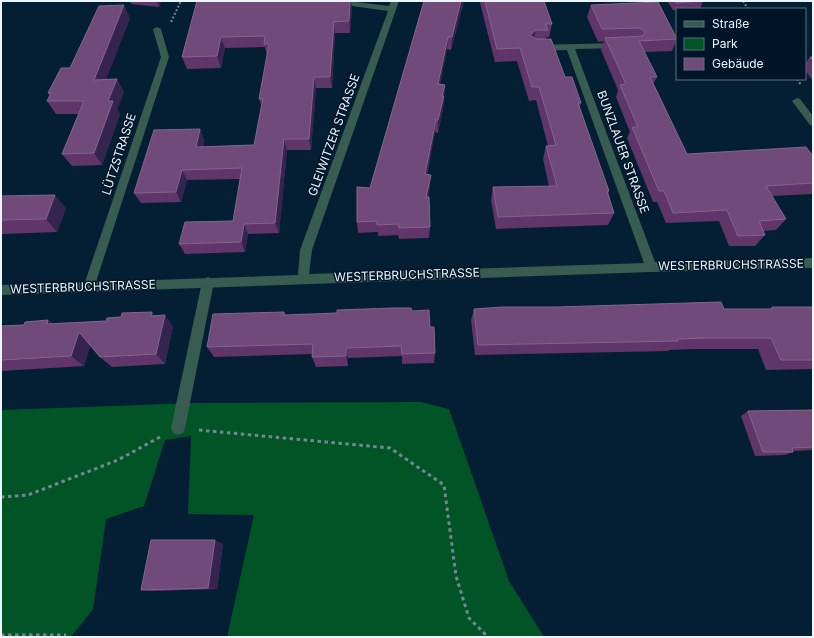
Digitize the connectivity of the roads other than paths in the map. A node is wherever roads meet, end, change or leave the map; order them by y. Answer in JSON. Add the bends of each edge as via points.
{"nodes":[{"id":1,"x":330,"y":1,"type":"edge"},
{"id":2,"x":394,"y":5,"type":"edge"},
{"id":3,"x":157,"y":29,"type":"road end"},
{"id":4,"x":628,"y":46,"type":"edge"},
{"id":5,"x":570,"y":47,"type":"junction"},
{"id":6,"x":534,"y":48,"type":"edge"},
{"id":7,"x":797,"y":100,"type":"dead end"},
{"id":8,"x":813,"y":123,"type":"edge"},
{"id":9,"x":813,"y":263,"type":"edge"},
{"id":10,"x":651,"y":267,"type":"junction"},
{"id":11,"x":303,"y":278,"type":"junction"},
{"id":12,"x":208,"y":282,"type":"junction"},
{"id":13,"x":89,"y":286,"type":"junction"},
{"id":14,"x":1,"y":290,"type":"edge"},
{"id":15,"x":178,"y":428,"type":"road end"}],
"edges":[{"from":1,"to":2,"type":"street"},
{"from":2,"to":11,"type":"street","name":"GLEIWITZER STRASSE","via":[[306,250]]},
{"from":3,"to":13,"type":"street","name":"LÜTZSTRASSE","via":[[165,57]]},
{"from":4,"to":5,"type":"street"},
{"from":5,"to":6,"type":"street"},
{"from":5,"to":10,"type":"street","name":"BUNZLAUER STRASSE"},
{"from":7,"to":8,"type":"street"},
{"from":9,"to":10,"type":"street","name":"WESTERBRUCHSTRASSE"},
{"from":10,"to":11,"type":"street","name":"WESTERBRUCHSTRASSE"},
{"from":11,"to":12,"type":"street","name":"WESTERBRUCHSTRASSE"},
{"from":12,"to":13,"type":"street","name":"WESTERBRUCHSTRASSE"},
{"from":12,"to":15,"type":"street"},
{"from":13,"to":14,"type":"street","name":"WESTERBRUCHSTRASSE"}]}
